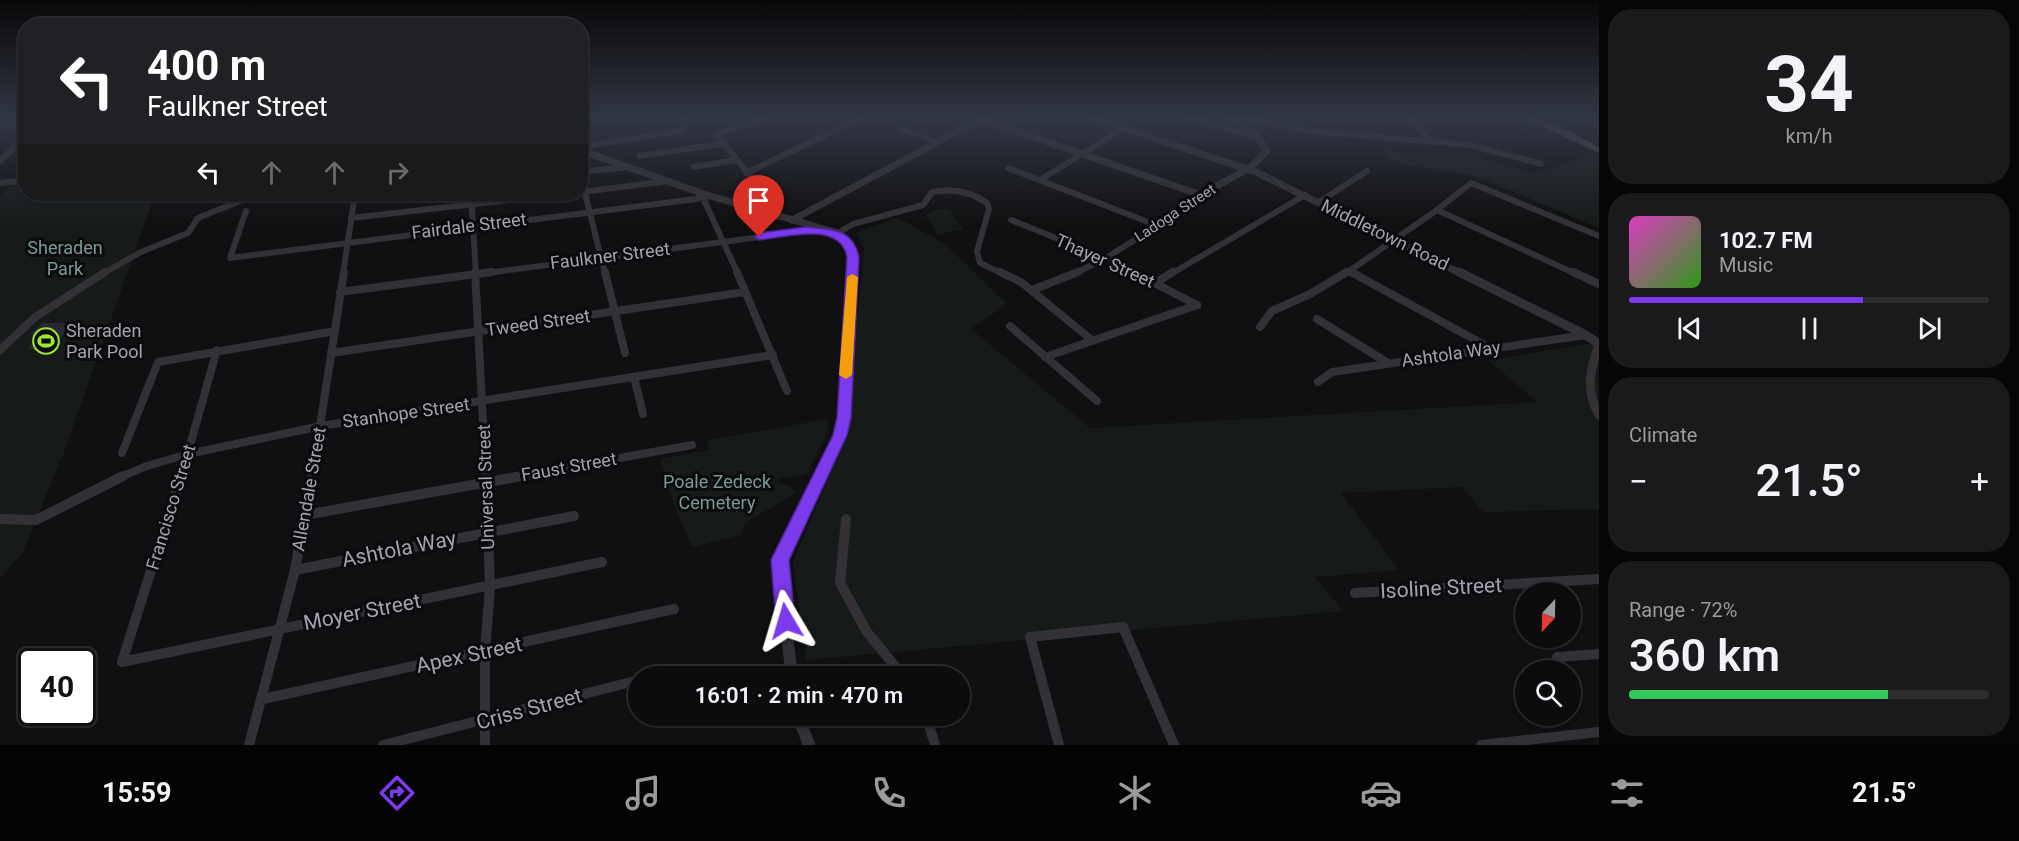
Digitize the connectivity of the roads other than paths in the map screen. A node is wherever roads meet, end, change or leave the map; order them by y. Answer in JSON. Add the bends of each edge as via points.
{"nodes":[{"id":1,"x":590,"y":153,"type":"edge"},
{"id":2,"x":661,"y":153,"type":"edge"},
{"id":3,"x":730,"y":153,"type":"edge"},
{"id":4,"x":789,"y":153,"type":"edge"},
{"id":5,"x":916,"y":153,"type":"edge"},
{"id":6,"x":1079,"y":153,"type":"edge"},
{"id":7,"x":1201,"y":153,"type":"edge"},
{"id":8,"x":1266,"y":153,"type":"edge"},
{"id":9,"x":1501,"y":153,"type":"edge"},
{"id":10,"x":1083,"y":154,"type":"junction"},
{"id":11,"x":639,"y":156,"type":"dead end"},
{"id":12,"x":736,"y":160,"type":"junction"},
{"id":13,"x":1541,"y":164,"type":"dead end"},
{"id":14,"x":628,"y":167,"type":"junction"},
{"id":15,"x":694,"y":167,"type":"dead end"},
{"id":16,"x":1008,"y":168,"type":"dead end"},
{"id":17,"x":1249,"y":168,"type":"junction"},
{"id":18,"x":588,"y":171,"type":"edge"},
{"id":19,"x":1367,"y":171,"type":"dead end"},
{"id":20,"x":746,"y":173,"type":"junction"},
{"id":21,"x":1040,"y":180,"type":"junction"},
{"id":22,"x":18,"y":181,"type":"edge"},
{"id":23,"x":668,"y":181,"type":"junction"},
{"id":24,"x":0,"y":183,"type":"edge"},
{"id":25,"x":588,"y":190,"type":"edge"},
{"id":26,"x":708,"y":195,"type":"junction"},
{"id":27,"x":1202,"y":195,"type":"junction"},
{"id":28,"x":1305,"y":195,"type":"junction"},
{"id":29,"x":240,"y":201,"type":"edge"},
{"id":30,"x":353,"y":201,"type":"edge"},
{"id":31,"x":472,"y":201,"type":"edge"},
{"id":32,"x":500,"y":201,"type":"edge"},
{"id":33,"x":587,"y":201,"type":"edge"},
{"id":34,"x":1319,"y":202,"type":"junction"},
{"id":35,"x":472,"y":204,"type":"junction"},
{"id":36,"x":1437,"y":210,"type":"junction"},
{"id":37,"x":246,"y":211,"type":"dead end"},
{"id":38,"x":591,"y":211,"type":"junction"},
{"id":39,"x":778,"y":217,"type":"junction"},
{"id":40,"x":351,"y":218,"type":"junction"},
{"id":41,"x":792,"y":220,"type":"junction"},
{"id":42,"x":1011,"y":220,"type":"dead end"},
{"id":43,"x":1156,"y":225,"type":"junction"},
{"id":44,"x":473,"y":226,"type":"junction"},
{"id":45,"x":838,"y":233,"type":"junction"},
{"id":46,"x":1599,"y":236,"type":"edge"},
{"id":47,"x":1394,"y":240,"type":"junction"},
{"id":48,"x":348,"y":241,"type":"junction"},
{"id":49,"x":723,"y":242,"type":"junction"},
{"id":50,"x":602,"y":257,"type":"junction"},
{"id":51,"x":1106,"y":258,"type":"junction"},
{"id":52,"x":1349,"y":271,"type":"junction"},
{"id":53,"x":476,"y":273,"type":"junction"},
{"id":54,"x":1155,"y":283,"type":"junction"},
{"id":55,"x":1599,"y":284,"type":"edge"},
{"id":56,"x":1032,"y":290,"type":"junction"},
{"id":57,"x":340,"y":292,"type":"junction"},
{"id":58,"x":745,"y":292,"type":"junction"},
{"id":59,"x":615,"y":312,"type":"junction"},
{"id":60,"x":1317,"y":319,"type":"dead end"},
{"id":61,"x":1010,"y":326,"type":"dead end"},
{"id":62,"x":1260,"y":327,"type":"dead end"},
{"id":63,"x":335,"y":331,"type":"junction"},
{"id":64,"x":479,"y":331,"type":"junction"},
{"id":65,"x":1586,"y":335,"type":"junction"},
{"id":66,"x":1093,"y":341,"type":"junction"},
{"id":67,"x":1491,"y":348,"type":"junction"},
{"id":68,"x":0,"y":350,"type":"edge"},
{"id":69,"x":217,"y":350,"type":"junction"},
{"id":70,"x":331,"y":353,"type":"junction"},
{"id":71,"x":625,"y":353,"type":"dead end"},
{"id":72,"x":773,"y":355,"type":"junction"},
{"id":73,"x":1045,"y":357,"type":"junction"},
{"id":74,"x":1388,"y":363,"type":"junction"},
{"id":75,"x":634,"y":377,"type":"junction"},
{"id":76,"x":1318,"y":382,"type":"dead end"},
{"id":77,"x":787,"y":391,"type":"dead end"},
{"id":78,"x":1097,"y":401,"type":"dead end"},
{"id":79,"x":483,"y":402,"type":"junction"},
{"id":80,"x":643,"y":414,"type":"dead end"},
{"id":81,"x":1599,"y":415,"type":"edge"},
{"id":82,"x":321,"y":426,"type":"junction"},
{"id":83,"x":692,"y":445,"type":"dead end"},
{"id":84,"x":122,"y":453,"type":"dead end"},
{"id":85,"x":188,"y":454,"type":"junction"},
{"id":86,"x":485,"y":483,"type":"junction"},
{"id":87,"x":305,"y":515,"type":"junction"},
{"id":88,"x":574,"y":516,"type":"dead end"},
{"id":89,"x":0,"y":519,"type":"edge"},
{"id":90,"x":846,"y":519,"type":"dead end"},
{"id":91,"x":488,"y":532,"type":"junction"},
{"id":92,"x":602,"y":562,"type":"dead end"},
{"id":93,"x":295,"y":570,"type":"junction"},
{"id":94,"x":1599,"y":579,"type":"edge"},
{"id":95,"x":490,"y":587,"type":"junction"},
{"id":96,"x":1355,"y":593,"type":"dead end"},
{"id":97,"x":674,"y":609,"type":"dead end"},
{"id":98,"x":281,"y":628,"type":"junction"},
{"id":99,"x":485,"y":651,"type":"junction"},
{"id":100,"x":1599,"y":654,"type":"edge"},
{"id":101,"x":1557,"y":657,"type":"dead end"},
{"id":102,"x":122,"y":662,"type":"joint"},
{"id":103,"x":791,"y":666,"type":"edge"},
{"id":104,"x":895,"y":666,"type":"edge"},
{"id":105,"x":628,"y":683,"type":"edge"},
{"id":106,"x":263,"y":699,"type":"junction"},
{"id":107,"x":486,"y":721,"type":"junction"},
{"id":108,"x":802,"y":726,"type":"edge"},
{"id":109,"x":929,"y":726,"type":"edge"},
{"id":110,"x":1599,"y":732,"type":"edge"},
{"id":111,"x":249,"y":745,"type":"edge"},
{"id":112,"x":383,"y":745,"type":"edge"},
{"id":113,"x":486,"y":745,"type":"edge"},
{"id":114,"x":809,"y":745,"type":"edge"},
{"id":115,"x":935,"y":745,"type":"edge"},
{"id":116,"x":1059,"y":745,"type":"edge"},
{"id":117,"x":1174,"y":745,"type":"edge"},
{"id":118,"x":1481,"y":745,"type":"edge"}],
"edges":[{"from":1,"to":14,"type":"street"},
{"from":2,"to":11,"type":"street"},
{"from":3,"to":12,"type":"street"},
{"from":4,"to":20,"type":"street"},
{"from":5,"to":41,"type":"street"},
{"from":6,"to":10,"type":"street"},
{"from":7,"to":17,"type":"street","name":"Middletown Road"},
{"from":8,"to":17,"type":"street","name":"Ladoga Street"},
{"from":9,"to":13,"type":"street"},
{"from":10,"to":21,"type":"street"},
{"from":10,"to":27,"type":"street"},
{"from":12,"to":15,"type":"street"},
{"from":12,"to":20,"type":"street"},
{"from":14,"to":18,"type":"street"},
{"from":14,"to":23,"type":"street"},
{"from":16,"to":21,"type":"street"},
{"from":17,"to":27,"type":"street","name":"Ladoga Street"},
{"from":17,"to":28,"type":"street","name":"Middletown Road"},
{"from":19,"to":34,"type":"street"},
{"from":20,"to":39,"type":"street","via":[[778,210]]},
{"from":21,"to":43,"type":"street"},
{"from":22,"to":24,"type":"street"},
{"from":23,"to":25,"type":"street"},
{"from":23,"to":26,"type":"street"},
{"from":26,"to":38,"type":"street","name":"Fairdale Street"},
{"from":26,"to":39,"type":"street"},
{"from":26,"to":49,"type":"street","via":[[704,200]]},
{"from":27,"to":43,"type":"street","name":"Ladoga Street"},
{"from":28,"to":34,"type":"street","name":"Middletown Road"},
{"from":28,"to":54,"type":"street"},
{"from":29,"to":68,"type":"street","via":[[198,218],[188,233],[141,252],[96,277],[34,318]]},
{"from":30,"to":40,"type":"street","name":"Allendale Street"},
{"from":31,"to":35,"type":"street","name":"Universal Street"},
{"from":32,"to":35,"type":"street"},
{"from":33,"to":38,"type":"street"},
{"from":34,"to":47,"type":"street","name":"Middletown Road"},
{"from":35,"to":40,"type":"street"},
{"from":35,"to":44,"type":"street","name":"Universal Street"},
{"from":36,"to":46,"type":"street","via":[[1471,183]]},
{"from":36,"to":47,"type":"street"},
{"from":36,"to":55,"type":"street"},
{"from":37,"to":48,"type":"street","name":"Fairdale Street","via":[[230,258]]},
{"from":38,"to":44,"type":"street","name":"Fairdale Street"},
{"from":38,"to":50,"type":"street"},
{"from":39,"to":41,"type":"street"},
{"from":40,"to":48,"type":"street","name":"Allendale Street"},
{"from":41,"to":45,"type":"street"},
{"from":42,"to":51,"type":"street","name":"Thayer Street"},
{"from":43,"to":51,"type":"street","name":"Ladoga Street"},
{"from":44,"to":48,"type":"street","name":"Fairdale Street"},
{"from":44,"to":53,"type":"street","name":"Universal Street"},
{"from":45,"to":49,"type":"street","name":"Faulkner Street","via":[[806,231]]},
{"from":45,"to":56,"type":"street","name":"Faulkner Street","via":[[853,224],[923,205],[932,192],[943,189],[980,197],[989,209],[977,258],[986,267]]},
{"from":45,"to":103,"type":"street","via":[[851,246],[853,257],[844,418],[840,435],[780,560]]},
{"from":47,"to":52,"type":"street"},
{"from":47,"to":65,"type":"street","name":"Middletown Road"},
{"from":48,"to":57,"type":"street","name":"Allendale Street"},
{"from":49,"to":50,"type":"street","name":"Faulkner Street"},
{"from":49,"to":58,"type":"street"},
{"from":50,"to":53,"type":"street","name":"Faulkner Street"},
{"from":50,"to":59,"type":"street"},
{"from":51,"to":54,"type":"street","name":"Thayer Street"},
{"from":51,"to":56,"type":"street","name":"Ladoga Street"},
{"from":52,"to":62,"type":"street","via":[[1272,310]]},
{"from":52,"to":67,"type":"street"},
{"from":53,"to":57,"type":"street","name":"Faulkner Street"},
{"from":53,"to":64,"type":"street","name":"Universal Street"},
{"from":54,"to":66,"type":"street","name":"Thayer Street","via":[[1197,305]]},
{"from":56,"to":66,"type":"street"},
{"from":57,"to":63,"type":"street","name":"Allendale Street"},
{"from":58,"to":59,"type":"street","name":"Tweed Street"},
{"from":58,"to":72,"type":"street"},
{"from":59,"to":64,"type":"street","name":"Tweed Street"},
{"from":59,"to":71,"type":"street"},
{"from":60,"to":74,"type":"street"},
{"from":61,"to":73,"type":"street"},
{"from":63,"to":69,"type":"street"},
{"from":63,"to":70,"type":"street","name":"Allendale Street"},
{"from":64,"to":70,"type":"street","name":"Tweed Street"},
{"from":64,"to":79,"type":"street","name":"Universal Street"},
{"from":65,"to":67,"type":"street","name":"Ashtola Way"},
{"from":65,"to":81,"type":"street","via":[[1599,344],[1587,378],[1591,402]]},
{"from":66,"to":73,"type":"street"},
{"from":67,"to":74,"type":"street","name":"Ashtola Way"},
{"from":69,"to":84,"type":"street","via":[[158,362]]},
{"from":69,"to":85,"type":"street","name":"Francisco Street"},
{"from":70,"to":82,"type":"street","name":"Allendale Street"},
{"from":72,"to":75,"type":"street","name":"Stanhope Street"},
{"from":72,"to":77,"type":"street"},
{"from":73,"to":78,"type":"street"},
{"from":74,"to":76,"type":"street","name":"Ashtola Way","via":[[1332,372]]},
{"from":75,"to":79,"type":"street","name":"Stanhope Street"},
{"from":75,"to":80,"type":"street"},
{"from":79,"to":82,"type":"street","name":"Stanhope Street"},
{"from":79,"to":86,"type":"street","name":"Universal Street"},
{"from":82,"to":85,"type":"street","name":"Stanhope Street"},
{"from":82,"to":87,"type":"street","name":"Allendale Street"},
{"from":83,"to":86,"type":"street","name":"Faust Street"},
{"from":85,"to":89,"type":"street","name":"Stanhope Street","via":[[147,465],[36,520]]},
{"from":85,"to":102,"type":"street","name":"Francisco Street"},
{"from":86,"to":87,"type":"street","name":"Faust Street"},
{"from":86,"to":91,"type":"street","name":"Universal Street"},
{"from":87,"to":93,"type":"street","name":"Allendale Street"},
{"from":88,"to":91,"type":"street","name":"Ashtola Way"},
{"from":90,"to":104,"type":"street","via":[[840,583],[867,632]]},
{"from":91,"to":93,"type":"street","name":"Ashtola Way"},
{"from":91,"to":95,"type":"street","name":"Universal Street"},
{"from":92,"to":95,"type":"street","name":"Moyer Street"},
{"from":93,"to":98,"type":"street","name":"Allendale Street"},
{"from":94,"to":96,"type":"street","name":"Isoline Street"},
{"from":95,"to":98,"type":"street","name":"Moyer Street"},
{"from":95,"to":99,"type":"street","name":"Universal Street"},
{"from":97,"to":99,"type":"street","name":"Apex Street"},
{"from":98,"to":102,"type":"street","name":"Moyer Street"},
{"from":98,"to":106,"type":"street","name":"Allendale Street"},
{"from":99,"to":106,"type":"street","name":"Apex Street"},
{"from":99,"to":107,"type":"street","name":"Universal Street"},
{"from":100,"to":101,"type":"street"},
{"from":105,"to":107,"type":"street","name":"Criss Street"},
{"from":106,"to":111,"type":"street","name":"Allendale Street"},
{"from":107,"to":112,"type":"street","name":"Criss Street"},
{"from":107,"to":113,"type":"street","name":"Universal Street"},
{"from":108,"to":114,"type":"street"},
{"from":109,"to":115,"type":"street"},
{"from":110,"to":118,"type":"street"},
{"from":116,"to":117,"type":"street","via":[[1030,637],[1123,627]]}]}
